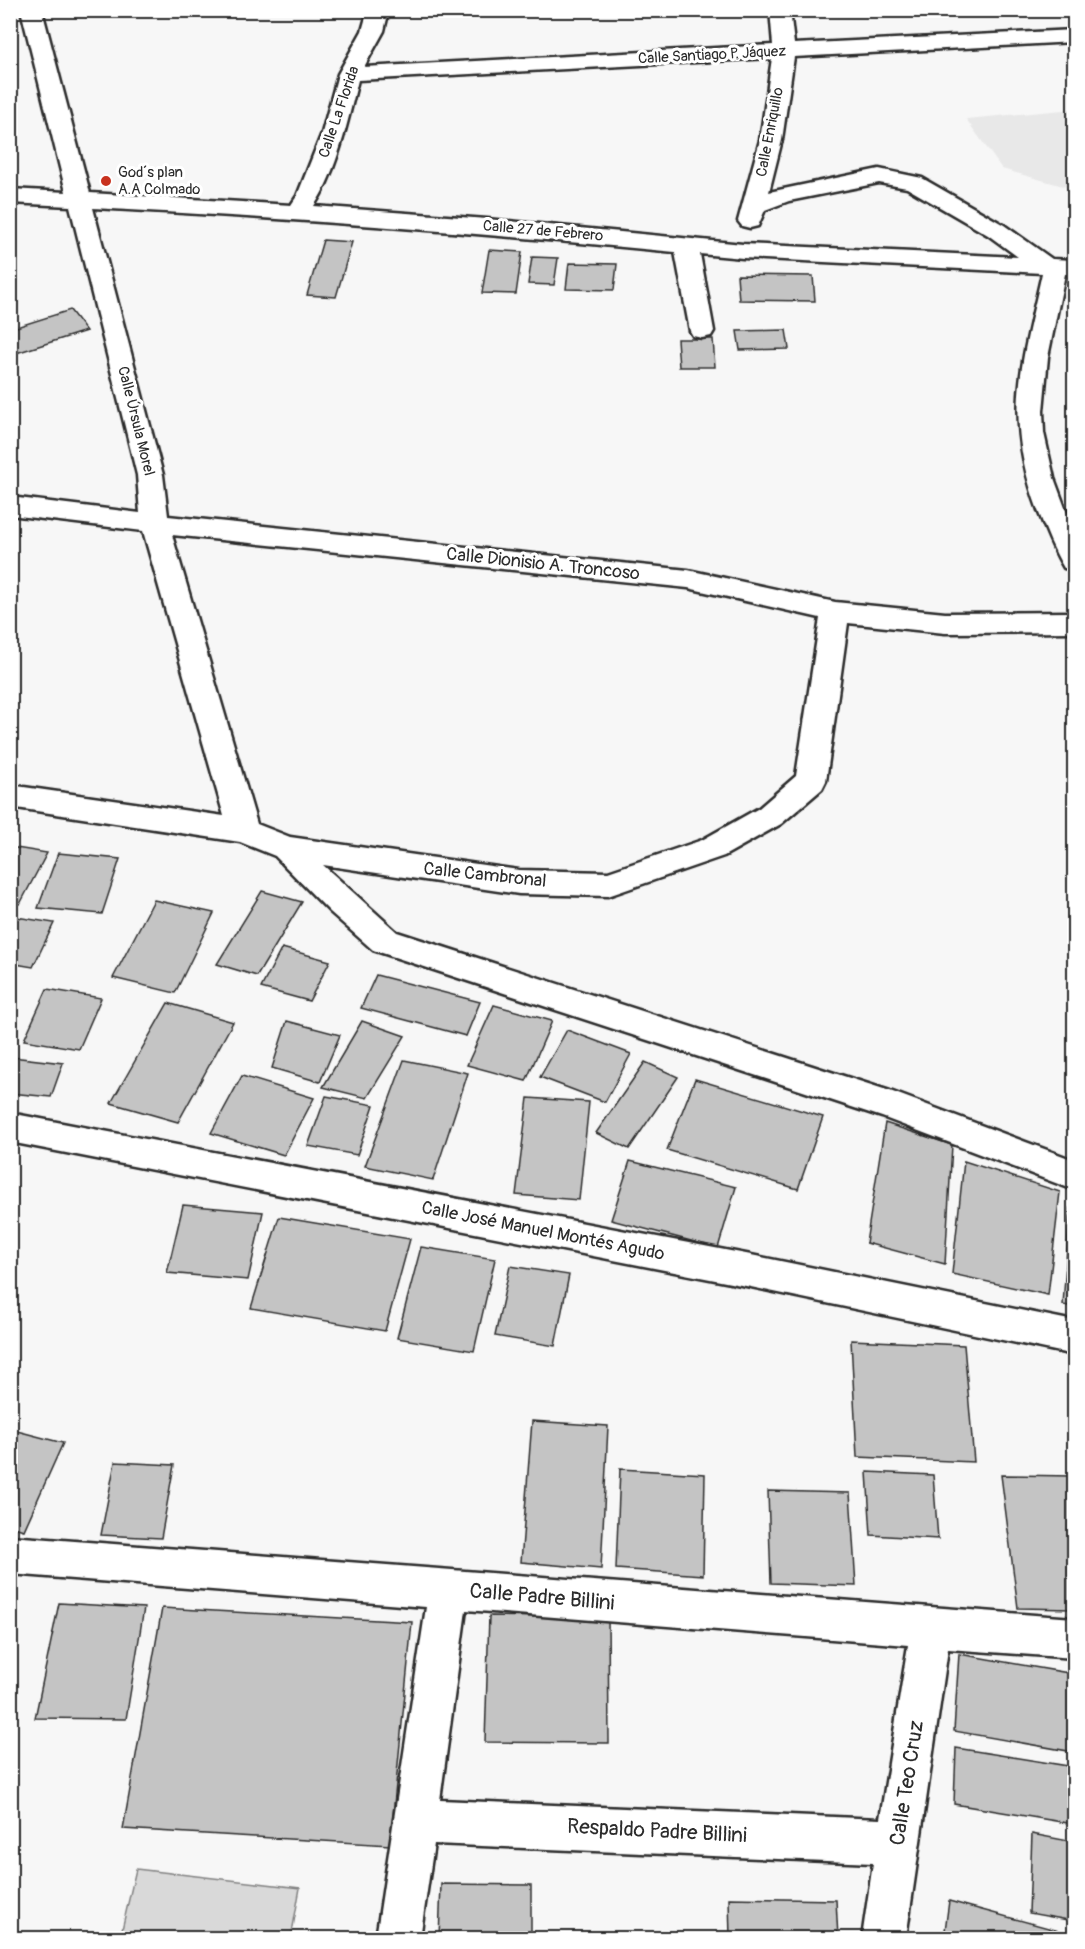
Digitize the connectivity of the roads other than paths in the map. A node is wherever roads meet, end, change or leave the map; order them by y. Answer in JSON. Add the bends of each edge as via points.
{"nodes":[{"id":1,"x":31,"y":10,"type":"edge"},
{"id":2,"x":379,"y":10,"type":"edge"},
{"id":3,"x":780,"y":10,"type":"edge"},
{"id":4,"x":1074,"y":36,"type":"edge"},
{"id":5,"x":784,"y":51,"type":"junction"},
{"id":6,"x":349,"y":74,"type":"junction"},
{"id":7,"x":10,"y":196,"type":"edge"},
{"id":8,"x":80,"y":202,"type":"junction"},
{"id":9,"x":754,"y":206,"type":"junction"},
{"id":10,"x":298,"y":212,"type":"junction"},
{"id":11,"x":686,"y":245,"type":"junction"},
{"id":12,"x":743,"y":251,"type":"junction"},
{"id":13,"x":1058,"y":266,"type":"edge"},
{"id":14,"x":702,"y":331,"type":"dead end"},
{"id":15,"x":10,"y":506,"type":"edge"},
{"id":16,"x":155,"y":524,"type":"junction"},
{"id":17,"x":1074,"y":561,"type":"edge"},
{"id":18,"x":835,"y":612,"type":"junction"},
{"id":19,"x":1074,"y":622,"type":"edge"},
{"id":20,"x":10,"y":796,"type":"edge"},
{"id":21,"x":244,"y":831,"type":"junction"},
{"id":22,"x":286,"y":848,"type":"junction"},
{"id":23,"x":10,"y":1127,"type":"edge"},
{"id":24,"x":1074,"y":1175,"type":"edge"},
{"id":25,"x":1074,"y":1338,"type":"edge"},
{"id":26,"x":11,"y":1556,"type":"edge"},
{"id":27,"x":449,"y":1589,"type":"junction"},
{"id":28,"x":931,"y":1627,"type":"junction"},
{"id":29,"x":1074,"y":1638,"type":"edge"},
{"id":30,"x":415,"y":1821,"type":"junction"},
{"id":31,"x":898,"y":1842,"type":"junction"},
{"id":32,"x":398,"y":1938,"type":"edge"},
{"id":33,"x":884,"y":1938,"type":"edge"}],
"edges":[{"from":1,"to":8,"type":"street","name":"Calle Úrsula Morel"},
{"from":2,"to":6,"type":"street","name":"Calle La Florida","via":[[373,31]]},
{"from":3,"to":5,"type":"street","name":"Calle Enriquillo"},
{"from":4,"to":5,"type":"street","name":"Calle Santiago P. Jáquez"},
{"from":5,"to":6,"type":"street","name":"Calle Santiago P. Jáquez"},
{"from":5,"to":9,"type":"street","name":"Calle Enriquillo","via":[[771,140]]},
{"from":6,"to":10,"type":"street","name":"Calle La Florida","via":[[325,154],[309,196]]},
{"from":7,"to":8,"type":"street","name":"Calle 27 de Febrero"},
{"from":8,"to":10,"type":"street","name":"Calle 27 de Febrero"},
{"from":8,"to":16,"type":"street","name":"Calle Úrsula Morel","via":[[150,475]]},
{"from":9,"to":12,"type":"street","name":"Calle Enriquillo"},
{"from":9,"to":13,"type":"street","via":[[783,195],[879,176],[914,183]]},
{"from":10,"to":11,"type":"street","name":"Calle 27 de Febrero"},
{"from":11,"to":12,"type":"street","name":"Calle 27 de Febrero"},
{"from":11,"to":14,"type":"street"},
{"from":12,"to":13,"type":"street","name":"Calle 27 de Febrero"},
{"from":13,"to":17,"type":"street","via":[[1031,389],[1033,446],[1051,510]]},
{"from":15,"to":16,"type":"street","name":"Calle Dionisio A. Troncoso"},
{"from":16,"to":18,"type":"street","name":"Calle Dionisio A. Troncoso","via":[[688,579]]},
{"from":16,"to":21,"type":"street","name":"Calle Úrsula Morel"},
{"from":18,"to":19,"type":"street","name":"Calle Dionisio A. Troncoso","via":[[945,623]]},
{"from":18,"to":22,"type":"street","name":"Calle Cambronal","via":[[812,781],[770,816],[713,848],[608,884],[519,882]]},
{"from":20,"to":21,"type":"street"},
{"from":21,"to":22,"type":"street"},
{"from":22,"to":24,"type":"street","via":[[385,941],[890,1105]]},
{"from":23,"to":25,"type":"street","name":"Calle José Manuel Montés Agudo"},
{"from":26,"to":27,"type":"street","name":"Calle Padre Billini"},
{"from":27,"to":28,"type":"street","name":"Calle Padre Billini"},
{"from":27,"to":30,"type":"street"},
{"from":28,"to":29,"type":"street","name":"Calle Padre Billini"},
{"from":28,"to":31,"type":"street","name":"Calle Teo Cruz"},
{"from":30,"to":31,"type":"street","name":"Respaldo Padre Billini"},
{"from":30,"to":32,"type":"street"},
{"from":31,"to":33,"type":"street","name":"Calle Teo Cruz"}]}
